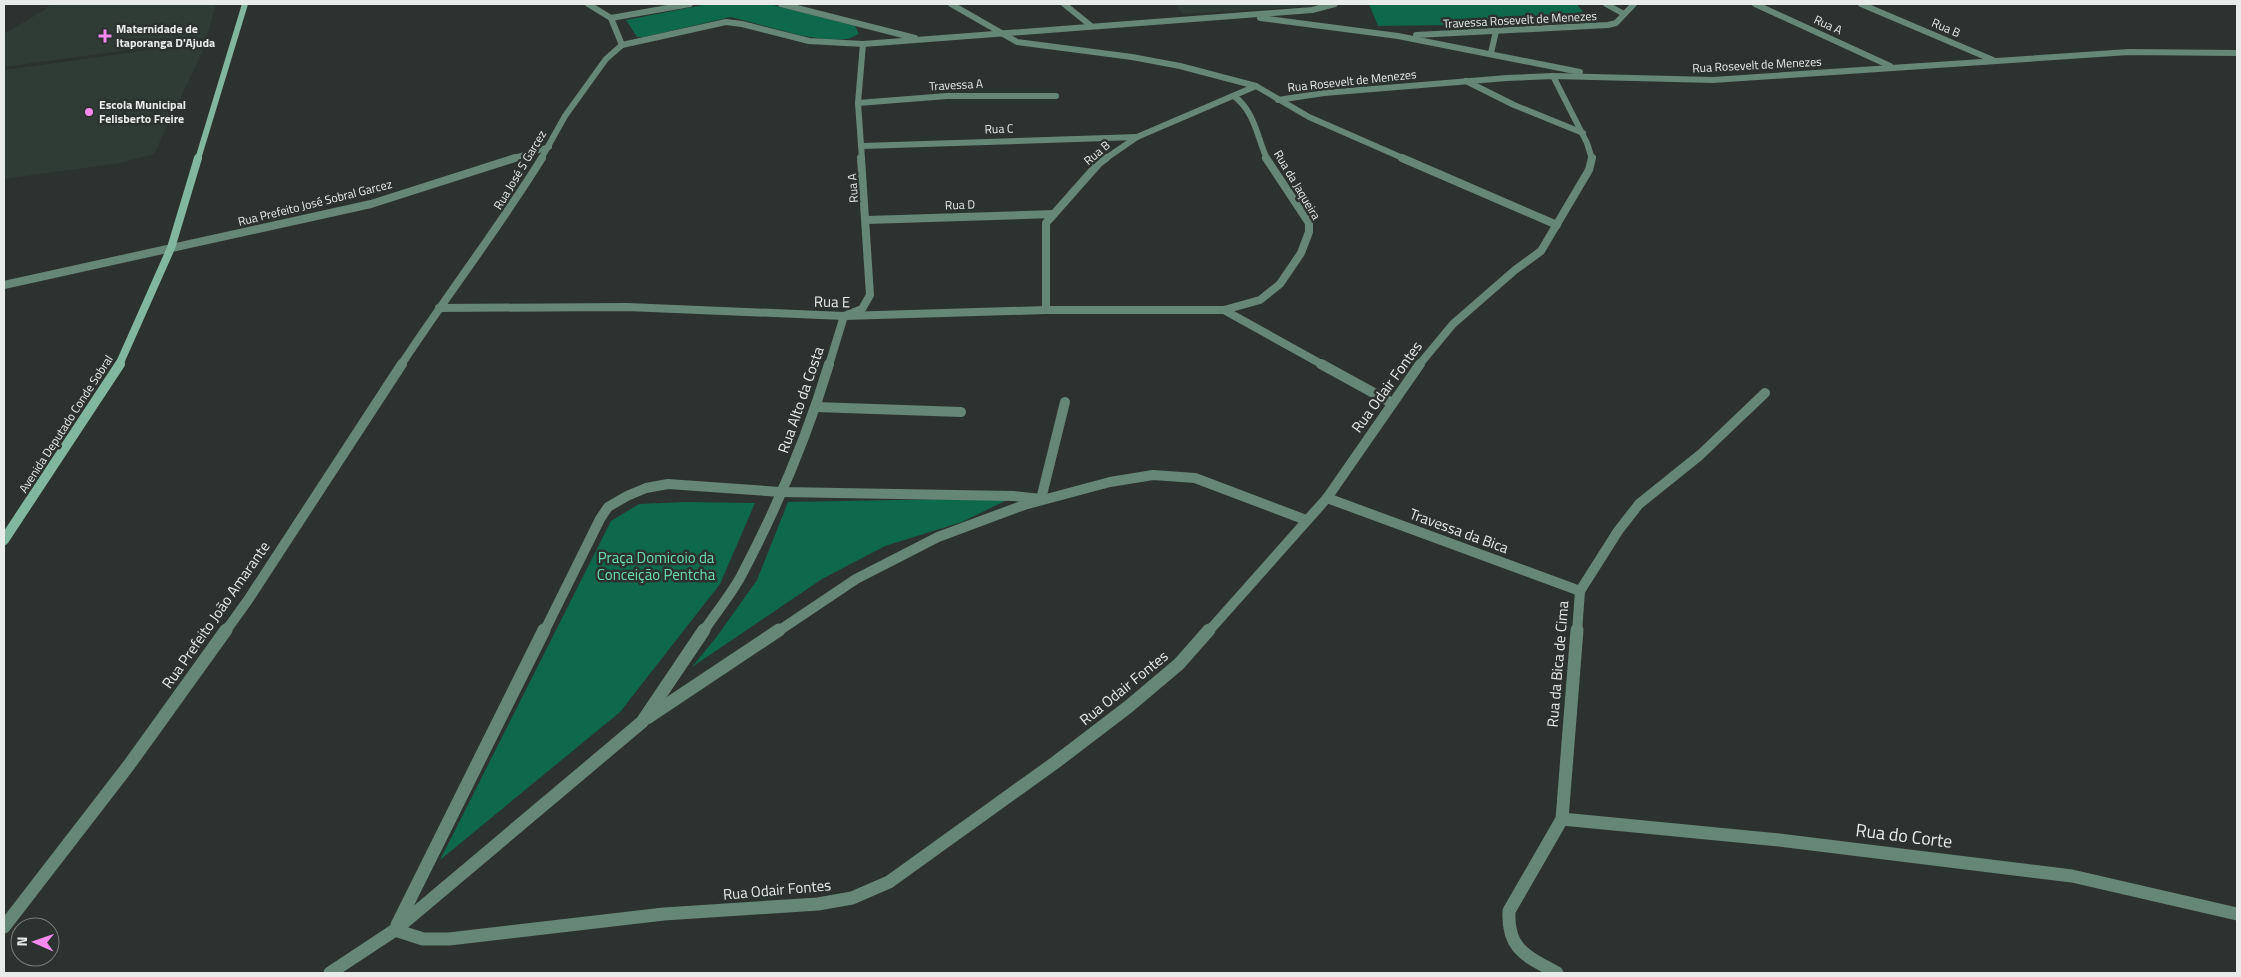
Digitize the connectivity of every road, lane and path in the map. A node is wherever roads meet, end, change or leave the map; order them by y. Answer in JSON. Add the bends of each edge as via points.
{"nodes":[{"id":1,"x":245,"y":4,"type":"edge"},
{"id":2,"x":588,"y":4,"type":"edge"},
{"id":3,"x":690,"y":4,"type":"edge"},
{"id":4,"x":781,"y":4,"type":"edge"},
{"id":5,"x":951,"y":4,"type":"edge"},
{"id":6,"x":1066,"y":4,"type":"edge"},
{"id":7,"x":1335,"y":4,"type":"edge"},
{"id":8,"x":1606,"y":4,"type":"edge"},
{"id":9,"x":1634,"y":4,"type":"edge"},
{"id":10,"x":1755,"y":4,"type":"edge"},
{"id":11,"x":1861,"y":4,"type":"edge"},
{"id":12,"x":1624,"y":14,"type":"junction"},
{"id":13,"x":1236,"y":15,"type":"junction"},
{"id":14,"x":611,"y":18,"type":"junction"},
{"id":15,"x":1090,"y":25,"type":"junction"},
{"id":16,"x":1496,"y":31,"type":"junction"},
{"id":17,"x":1004,"y":34,"type":"junction"},
{"id":18,"x":1398,"y":36,"type":"junction"},
{"id":19,"x":923,"y":40,"type":"junction"},
{"id":20,"x":862,"y":44,"type":"junction"},
{"id":21,"x":622,"y":45,"type":"junction"},
{"id":22,"x":1491,"y":53,"type":"junction"},
{"id":23,"x":2237,"y":53,"type":"edge"},
{"id":24,"x":1995,"y":61,"type":"junction"},
{"id":25,"x":1891,"y":67,"type":"junction"},
{"id":26,"x":1553,"y":76,"type":"junction"},
{"id":27,"x":1603,"y":77,"type":"junction"},
{"id":28,"x":1466,"y":81,"type":"junction"},
{"id":29,"x":1256,"y":86,"type":"junction"},
{"id":30,"x":1056,"y":96,"type":"dead end"},
{"id":31,"x":1234,"y":96,"type":"junction"},
{"id":32,"x":1278,"y":100,"type":"junction"},
{"id":33,"x":858,"y":103,"type":"junction"},
{"id":34,"x":1583,"y":132,"type":"junction"},
{"id":35,"x":1137,"y":137,"type":"junction"},
{"id":36,"x":862,"y":146,"type":"junction"},
{"id":37,"x":549,"y":147,"type":"junction"},
{"id":38,"x":1054,"y":214,"type":"junction"},
{"id":39,"x":867,"y":220,"type":"junction"},
{"id":40,"x":1557,"y":225,"type":"junction"},
{"id":41,"x":171,"y":248,"type":"junction"},
{"id":42,"x":4,"y":285,"type":"edge"},
{"id":43,"x":439,"y":308,"type":"junction"},
{"id":44,"x":1046,"y":310,"type":"junction"},
{"id":45,"x":1224,"y":310,"type":"junction"},
{"id":46,"x":844,"y":316,"type":"junction"},
{"id":47,"x":1764,"y":393,"type":"dead end"},
{"id":48,"x":1065,"y":402,"type":"dead end"},
{"id":49,"x":1392,"y":403,"type":"junction"},
{"id":50,"x":816,"y":408,"type":"junction"},
{"id":51,"x":961,"y":412,"type":"dead end"},
{"id":52,"x":781,"y":492,"type":"junction"},
{"id":53,"x":1327,"y":498,"type":"junction"},
{"id":54,"x":1041,"y":499,"type":"junction"},
{"id":55,"x":1306,"y":520,"type":"junction"},
{"id":56,"x":4,"y":540,"type":"edge"},
{"id":57,"x":1580,"y":592,"type":"junction"},
{"id":58,"x":642,"y":722,"type":"junction"},
{"id":59,"x":1562,"y":819,"type":"junction"},
{"id":60,"x":2237,"y":914,"type":"edge"},
{"id":61,"x":4,"y":927,"type":"edge"},
{"id":62,"x":395,"y":930,"type":"junction"},
{"id":63,"x":330,"y":973,"type":"edge"},
{"id":64,"x":1557,"y":973,"type":"edge"}],
"edges":[{"from":1,"to":41,"type":"main road","name":"Avenida Deputado Conde Sobral"},
{"from":2,"to":14,"type":"street"},
{"from":3,"to":14,"type":"street"},
{"from":4,"to":19,"type":"street"},
{"from":5,"to":17,"type":"street"},
{"from":6,"to":15,"type":"street"},
{"from":7,"to":13,"type":"street","name":"Rua Rosevelt de Menezes","via":[[1312,10]]},
{"from":8,"to":12,"type":"street"},
{"from":9,"to":12,"type":"street","name":"Travessa Rosevelt de Menezes"},
{"from":10,"to":25,"type":"street","name":"Rua A"},
{"from":11,"to":24,"type":"street","name":"Rua B"},
{"from":12,"to":16,"type":"street","name":"Travessa Rosevelt de Menezes","via":[[1616,22],[1594,27]]},
{"from":13,"to":15,"type":"street","name":"Rua Rosevelt de Menezes"},
{"from":13,"to":18,"type":"street","name":"Travessa Rosevelt de Menezes"},
{"from":14,"to":21,"type":"street"},
{"from":15,"to":17,"type":"street","name":"Rua Rosevelt de Menezes"},
{"from":16,"to":18,"type":"street","name":"Travessa Rosevelt de Menezes"},
{"from":16,"to":22,"type":"street"},
{"from":17,"to":19,"type":"street","name":"Rua Rosevelt de Menezes"},
{"from":17,"to":29,"type":"street","name":"Rua Rosevelt de Menezes","via":[[1017,42],[1170,64]]},
{"from":18,"to":22,"type":"street","name":"Travessa Rosevelt de Menezes"},
{"from":19,"to":20,"type":"street","name":"Rua Rosevelt de Menezes"},
{"from":20,"to":21,"type":"street","name":"Rua Rosevelt de Menezes","via":[[810,41],[726,22]]},
{"from":20,"to":33,"type":"street","name":"Rua A"},
{"from":21,"to":37,"type":"street","name":"Rua José S Garcez","via":[[606,59],[584,89]]},
{"from":22,"to":27,"type":"street","name":"Travessa Rosevelt de Menezes"},
{"from":23,"to":24,"type":"street","name":"Rua Rosevelt de Menezes","via":[[2128,52]]},
{"from":24,"to":25,"type":"street","name":"Rua Rosevelt de Menezes"},
{"from":25,"to":27,"type":"street","name":"Rua Rosevelt de Menezes","via":[[1722,79]]},
{"from":26,"to":27,"type":"street","name":"Rua Rosevelt de Menezes"},
{"from":26,"to":28,"type":"street","name":"Rua Rosevelt de Menezes"},
{"from":26,"to":34,"type":"street","name":"Rua Odair Fontes"},
{"from":28,"to":32,"type":"street","name":"Rua Rosevelt de Menezes"},
{"from":28,"to":34,"type":"street","via":[[1514,105]]},
{"from":29,"to":31,"type":"street","name":"Rua B"},
{"from":29,"to":32,"type":"street","name":"Rua Rosevelt de Menezes"},
{"from":30,"to":33,"type":"street","name":"Travessa A","via":[[947,96]]},
{"from":31,"to":35,"type":"street","name":"Rua B"},
{"from":31,"to":45,"type":"street","name":"Rua da Jaqueira","via":[[1250,112],[1266,157],[1309,223],[1310,231],[1306,244],[1284,279],[1266,297]]},
{"from":32,"to":40,"type":"street","name":"Rua Rosevelt de Menezes","via":[[1337,130]]},
{"from":33,"to":36,"type":"street","name":"Rua A"},
{"from":34,"to":40,"type":"street","name":"Rua Odair Fontes","via":[[1592,157],[1589,170]]},
{"from":35,"to":36,"type":"street","name":"Rua C"},
{"from":35,"to":38,"type":"street","name":"Rua B","via":[[1099,163]]},
{"from":36,"to":39,"type":"street","name":"Rua A"},
{"from":37,"to":41,"type":"street","name":"Rua Prefeito José Sobral Garcez","via":[[371,204]]},
{"from":37,"to":43,"type":"street","name":"Rua José S Garcez","via":[[503,220]]},
{"from":38,"to":39,"type":"street","name":"Rua D"},
{"from":38,"to":44,"type":"street","name":"Rua B","via":[[1046,223]]},
{"from":39,"to":46,"type":"street","name":"Rua A","via":[[870,295],[862,309]]},
{"from":40,"to":49,"type":"street","name":"Rua Odair Fontes","via":[[1541,251],[1454,324]]},
{"from":41,"to":42,"type":"street","name":"Rua Prefeito José Sobral Garcez"},
{"from":41,"to":56,"type":"main road","name":"Avenida Deputado Conde Sobral","via":[[119,365]]},
{"from":43,"to":46,"type":"street","name":"Rua E","via":[[626,307]]},
{"from":43,"to":61,"type":"street","name":"Rua Prefeito João Amarante","via":[[248,600],[129,765]]},
{"from":44,"to":45,"type":"street","name":"Rua E"},
{"from":44,"to":46,"type":"street","name":"Rua E"},
{"from":45,"to":49,"type":"street"},
{"from":46,"to":50,"type":"street","name":"Rua Alto da Costa"},
{"from":47,"to":57,"type":"street","name":"Rua da Bica de Cima","via":[[1700,455],[1639,504]]},
{"from":48,"to":54,"type":"street"},
{"from":49,"to":53,"type":"street","name":"Rua Odair Fontes"},
{"from":50,"to":51,"type":"street"},
{"from":50,"to":52,"type":"street","name":"Rua Alto da Costa"},
{"from":52,"to":54,"type":"street"},
{"from":52,"to":58,"type":"street","via":[[739,579]]},
{"from":52,"to":62,"type":"street","via":[[668,484],[646,488],[608,507]]},
{"from":53,"to":55,"type":"street","name":"Rua Odair Fontes"},
{"from":53,"to":57,"type":"street","name":"Travessa da Bica"},
{"from":54,"to":55,"type":"street","via":[[1114,480],[1178,474]]},
{"from":54,"to":58,"type":"street","via":[[892,558]]},
{"from":55,"to":62,"type":"street","name":"Rua Odair Fontes","via":[[1179,664],[1056,762],[889,882],[852,898],[818,904],[664,914],[449,939],[423,939]]},
{"from":57,"to":59,"type":"street","name":"Rua da Bica de Cima"},
{"from":58,"to":62,"type":"street"},
{"from":59,"to":60,"type":"street","name":"Rua do Corte","via":[[1779,840],[2062,875]]},
{"from":59,"to":64,"type":"street","name":"Rua da Bica de Cima","via":[[1509,911],[1507,927],[1520,951]]},
{"from":62,"to":63,"type":"street"}]}
